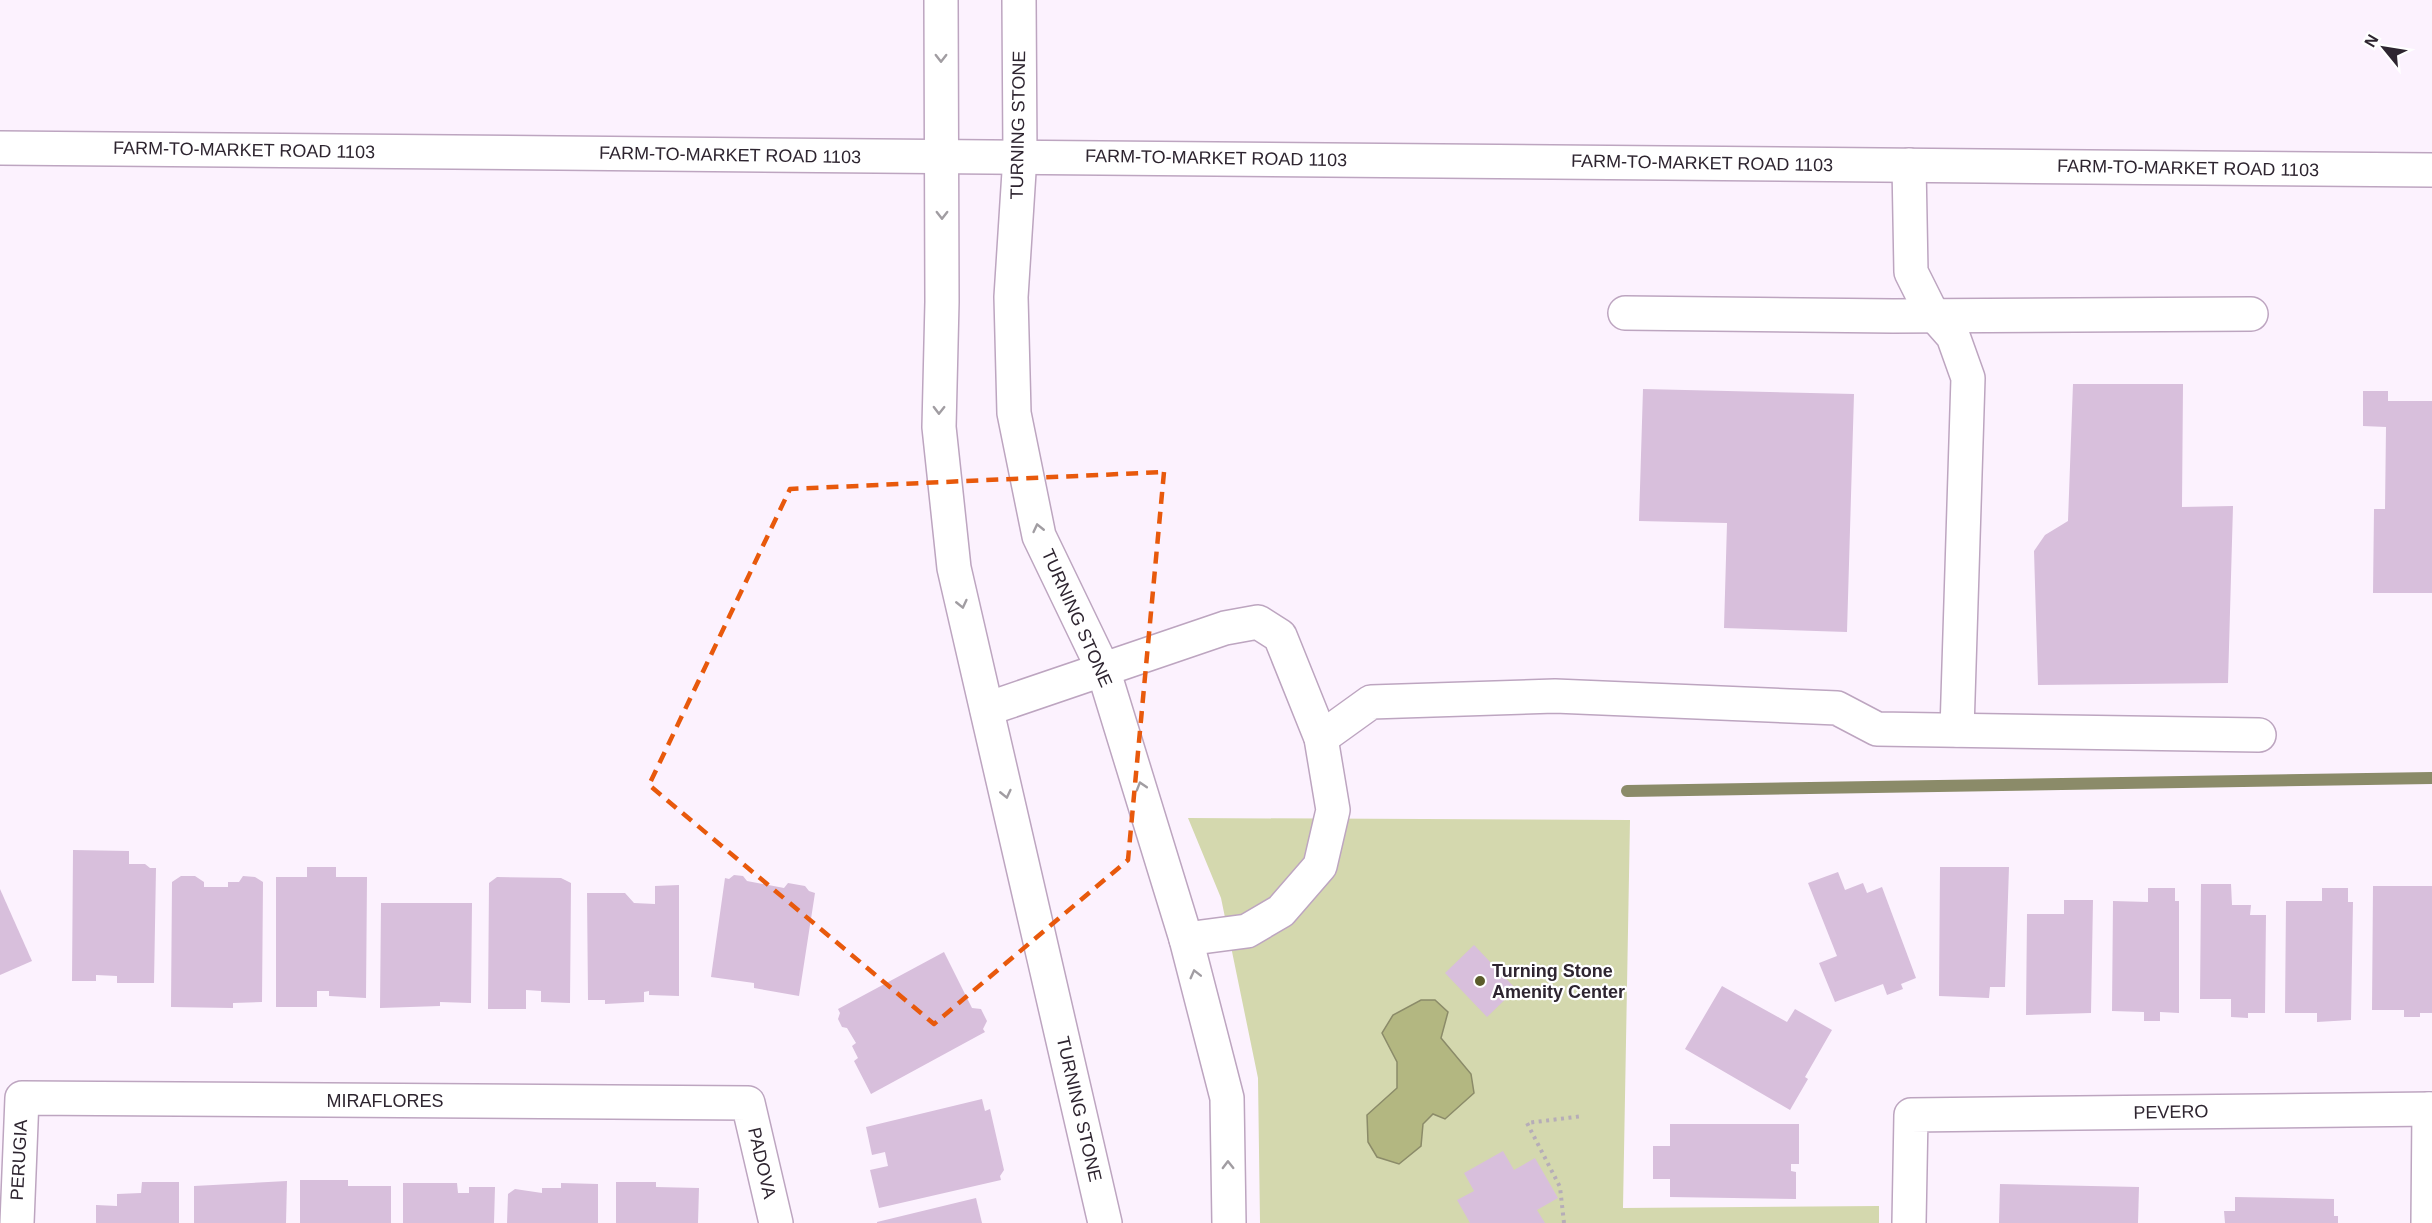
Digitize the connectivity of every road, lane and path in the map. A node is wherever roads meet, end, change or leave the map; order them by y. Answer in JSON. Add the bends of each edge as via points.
{"nodes":[{"id":1,"x":941,"y":0,"type":"edge"},
{"id":2,"x":1018,"y":0,"type":"edge"},
{"id":3,"x":0,"y":148,"type":"edge"},
{"id":4,"x":1020,"y":156,"type":"junction"},
{"id":5,"x":941,"y":157,"type":"junction"},
{"id":6,"x":1909,"y":165,"type":"junction"},
{"id":7,"x":2432,"y":170,"type":"edge"},
{"id":8,"x":1625,"y":313,"type":"dead end"},
{"id":9,"x":2251,"y":314,"type":"dead end"},
{"id":10,"x":1936,"y":316,"type":"junction"},
{"id":11,"x":1103,"y":669,"type":"junction"},
{"id":12,"x":987,"y":709,"type":"junction"},
{"id":13,"x":1957,"y":730,"type":"junction"},
{"id":14,"x":2259,"y":735,"type":"dead end"},
{"id":15,"x":1321,"y":738,"type":"junction"},
{"id":16,"x":1186,"y":939,"type":"junction"},
{"id":17,"x":22,"y":1098,"type":"joint"},
{"id":18,"x":748,"y":1103,"type":"joint"},
{"id":19,"x":2430,"y":1109,"type":"edge"},
{"id":20,"x":1583,"y":1116,"type":"dead end"},
{"id":21,"x":17,"y":1223,"type":"edge"},
{"id":22,"x":777,"y":1223,"type":"edge"},
{"id":23,"x":1106,"y":1223,"type":"edge"},
{"id":24,"x":1229,"y":1223,"type":"edge"},
{"id":25,"x":1564,"y":1223,"type":"edge"},
{"id":26,"x":1910,"y":1223,"type":"edge"},
{"id":27,"x":2428,"y":1223,"type":"edge"}],
"edges":[{"from":1,"to":5,"type":"street","name":"TURNING STONE","one_way":true},
{"from":2,"to":4,"type":"street","name":"TURNING STONE"},
{"from":3,"to":5,"type":"street","name":"FARM-TO-MARKET ROAD 1103"},
{"from":4,"to":5,"type":"street","name":"FARM-TO-MARKET ROAD 1103"},
{"from":4,"to":6,"type":"street","name":"FARM-TO-MARKET ROAD 1103"},
{"from":11,"to":4,"type":"street","name":"TURNING STONE","one_way":true,"via":[[1040,536],[1014,413],[1011,297]]},
{"from":5,"to":12,"type":"street","name":"TURNING STONE","one_way":true,"via":[[939,427],[954,568]]},
{"from":6,"to":7,"type":"street","name":"FARM-TO-MARKET ROAD 1103"},
{"from":6,"to":10,"type":"street","via":[[1911,272]]},
{"from":8,"to":10,"type":"street"},
{"from":9,"to":10,"type":"street"},
{"from":10,"to":13,"type":"street","via":[[1953,336],[1968,378]]},
{"from":11,"to":12,"type":"street"},
{"from":11,"to":15,"type":"street","via":[[1225,628],[1258,622],[1280,636]]},
{"from":16,"to":11,"type":"street","name":"TURNING STONE","one_way":true},
{"from":12,"to":23,"type":"street","name":"TURNING STONE","one_way":true},
{"from":13,"to":14,"type":"street"},
{"from":13,"to":15,"type":"street","via":[[1877,729],[1837,708],[1555,696],[1371,702]]},
{"from":15,"to":16,"type":"street","via":[[1333,810],[1320,866],[1281,911],[1247,931]]},
{"from":24,"to":16,"type":"street","name":"TURNING STONE","one_way":true,"via":[[1227,1098]]},
{"from":17,"to":18,"type":"street","name":"MIRAFLORES"},
{"from":17,"to":21,"type":"street","name":"PERUGIA"},
{"from":18,"to":22,"type":"street","name":"PADOVA"},
{"from":19,"to":26,"type":"street","name":"PEVERO","via":[[1911,1115]]},
{"from":19,"to":27,"type":"street"},
{"from":20,"to":25,"type":"path","via":[[1527,1123],[1560,1187]]}]}
